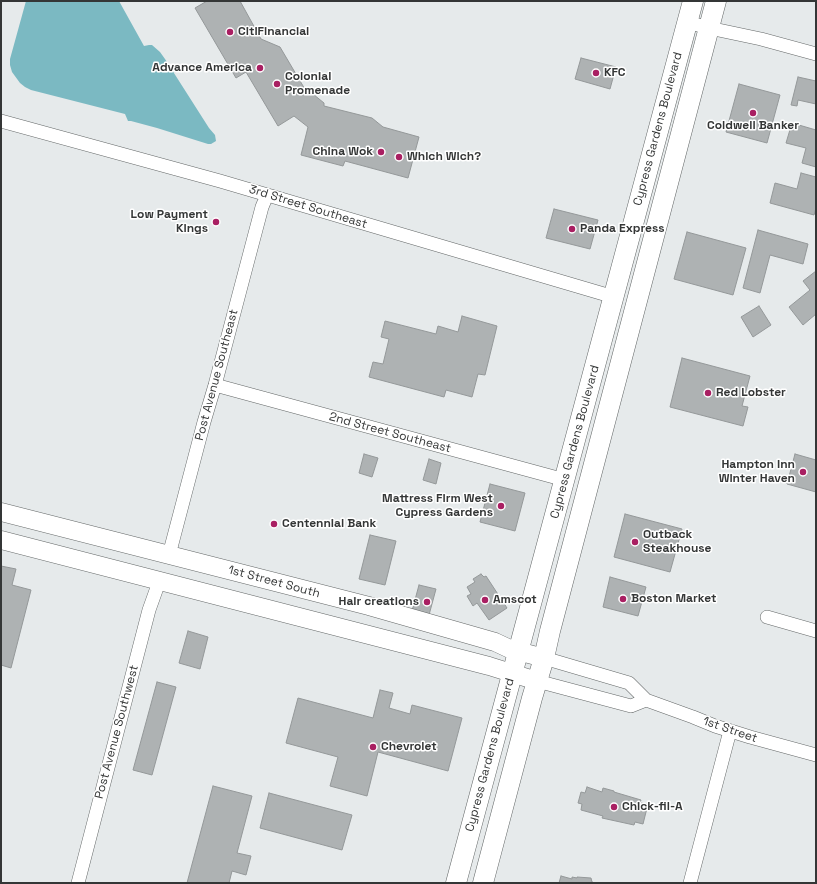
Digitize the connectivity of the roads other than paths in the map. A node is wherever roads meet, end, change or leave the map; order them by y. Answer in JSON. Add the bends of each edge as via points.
{"nodes":[{"id":1,"x":693,"y":1,"type":"edge"},
{"id":2,"x":716,"y":1,"type":"edge"},
{"id":3,"x":687,"y":22,"type":"junction"},
{"id":4,"x":709,"y":28,"type":"junction"},
{"id":5,"x":816,"y":54,"type":"edge"},
{"id":6,"x":1,"y":121,"type":"edge"},
{"id":7,"x":267,"y":195,"type":"junction"},
{"id":8,"x":614,"y":297,"type":"junction"},
{"id":9,"x":215,"y":385,"type":"junction"},
{"id":10,"x":589,"y":390,"type":"junction"},
{"id":11,"x":610,"y":401,"type":"junction"},
{"id":12,"x":590,"y":479,"type":"junction"},
{"id":13,"x":565,"y":480,"type":"junction"},
{"id":14,"x":1,"y":512,"type":"edge"},
{"id":15,"x":1,"y":540,"type":"edge"},
{"id":16,"x":169,"y":555,"type":"junction"},
{"id":17,"x":159,"y":582,"type":"junction"},
{"id":18,"x":767,"y":617,"type":"dead end"},
{"id":19,"x":816,"y":630,"type":"edge"},
{"id":20,"x":518,"y":651,"type":"junction"},
{"id":21,"x":544,"y":658,"type":"junction"},
{"id":22,"x":512,"y":674,"type":"junction"},
{"id":23,"x":537,"y":681,"type":"junction"},
{"id":24,"x":646,"y":700,"type":"junction"},
{"id":25,"x":730,"y":731,"type":"junction"},
{"id":26,"x":816,"y":755,"type":"edge"},
{"id":27,"x":78,"y":883,"type":"edge"},
{"id":28,"x":456,"y":883,"type":"edge"},
{"id":29,"x":483,"y":883,"type":"edge"},
{"id":30,"x":690,"y":883,"type":"edge"}],
"edges":[{"from":1,"to":3,"type":"main road","name":"Cypress Gardens Boulevard"},
{"from":2,"to":4,"type":"main road","name":"Cypress Gardens Boulevard"},
{"from":3,"to":4,"type":"street"},
{"from":3,"to":8,"type":"main road","name":"Cypress Gardens Boulevard"},
{"from":4,"to":5,"type":"street"},
{"from":4,"to":11,"type":"main road","name":"Cypress Gardens Boulevard"},
{"from":6,"to":7,"type":"street","name":"3rd Street Southeast"},
{"from":7,"to":8,"type":"street","name":"3rd Street Southeast"},
{"from":7,"to":9,"type":"street","name":"Post Avenue Southeast"},
{"from":8,"to":10,"type":"main road","name":"Cypress Gardens Boulevard"},
{"from":8,"to":11,"type":"main road","via":[[616,321],[609,374]]},
{"from":9,"to":13,"type":"street","name":"2nd Street Southeast"},
{"from":9,"to":16,"type":"street","name":"Post Avenue Southeast"},
{"from":10,"to":12,"type":"main road","via":[[592,406],[579,468]]},
{"from":10,"to":13,"type":"main road","name":"Cypress Gardens Boulevard"},
{"from":11,"to":12,"type":"main road","name":"Cypress Gardens Boulevard"},
{"from":12,"to":21,"type":"main road","name":"Cypress Gardens Boulevard"},
{"from":13,"to":20,"type":"main road","name":"Cypress Gardens Boulevard"},
{"from":14,"to":16,"type":"main road","name":"1st Street South"},
{"from":15,"to":17,"type":"main road"},
{"from":16,"to":20,"type":"main road","name":"1st Street South","via":[[377,608]]},
{"from":17,"to":22,"type":"main road"},
{"from":17,"to":27,"type":"street","name":"Post Avenue Southwest","via":[[148,613]]},
{"from":18,"to":19,"type":"street"},
{"from":20,"to":21,"type":"main road","name":"1st Street South"},
{"from":20,"to":22,"type":"main road","name":"Cypress Gardens Boulevard"},
{"from":21,"to":23,"type":"main road","name":"Cypress Gardens Boulevard"},
{"from":21,"to":24,"type":"street","name":"1st Street","via":[[629,683]]},
{"from":22,"to":23,"type":"main road"},
{"from":22,"to":28,"type":"main road","name":"Cypress Gardens Boulevard"},
{"from":23,"to":24,"type":"street","via":[[631,706]]},
{"from":23,"to":29,"type":"main road","name":"Cypress Gardens Boulevard"},
{"from":24,"to":25,"type":"street","name":"1st Street"},
{"from":25,"to":26,"type":"street","name":"1st Street"},
{"from":25,"to":30,"type":"street"}]}
